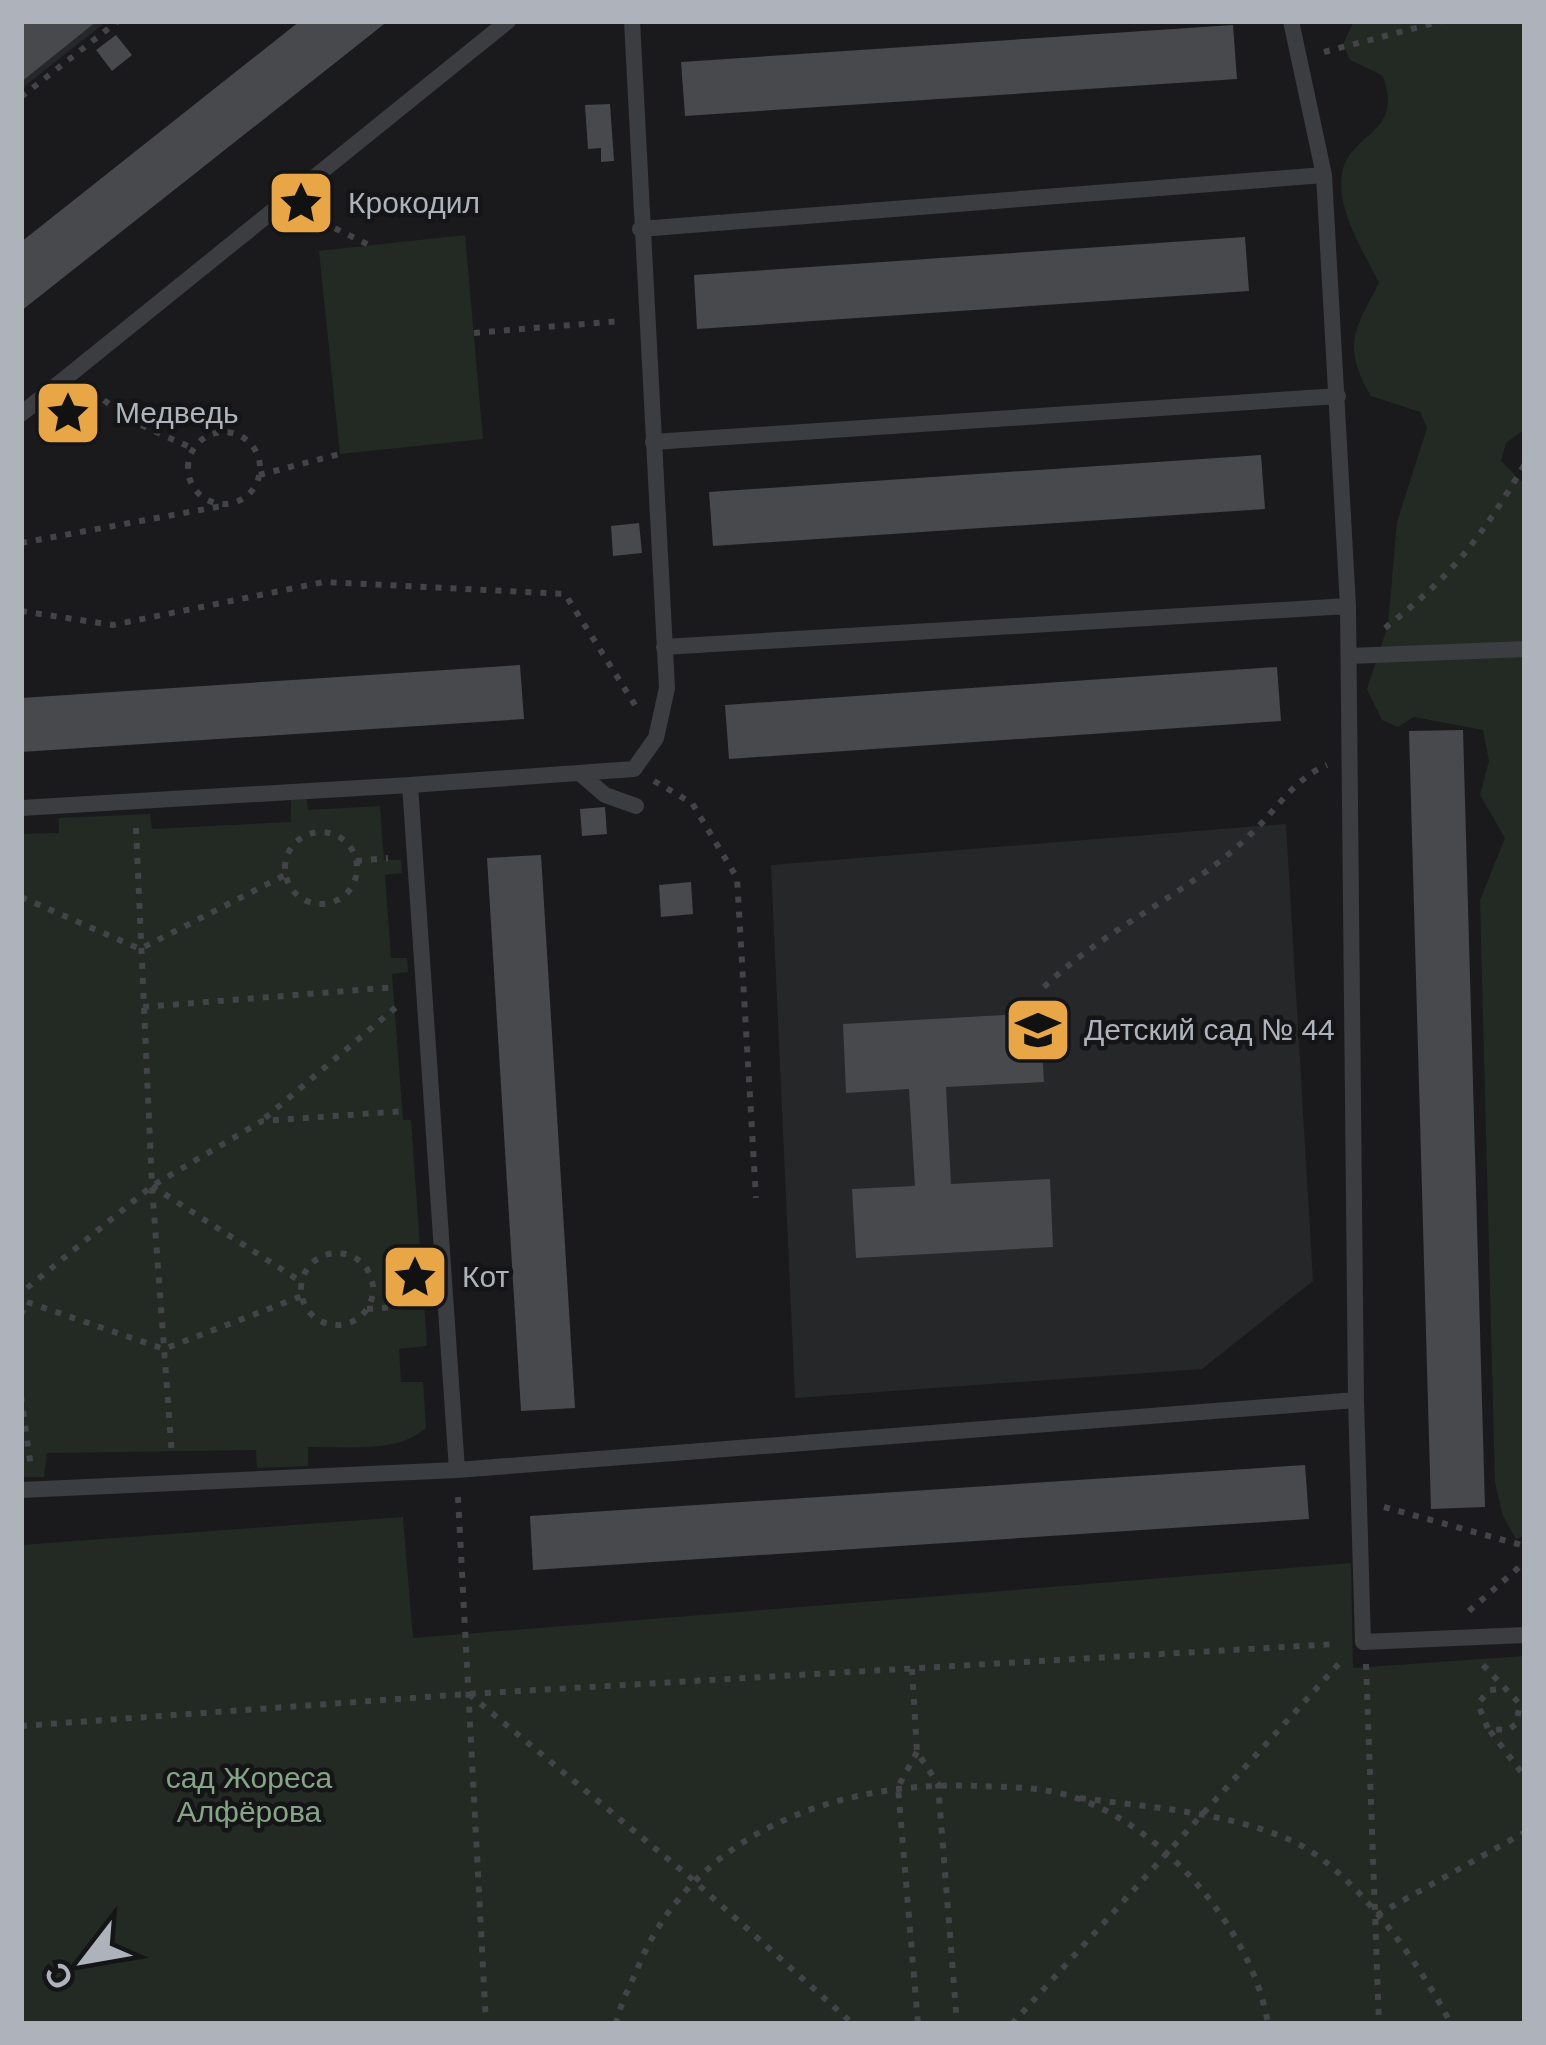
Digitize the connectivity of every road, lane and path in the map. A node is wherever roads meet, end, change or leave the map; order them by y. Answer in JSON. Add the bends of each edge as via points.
{"nodes":[{"id":1,"x":118,"y":21,"type":"edge"},
{"id":2,"x":508,"y":21,"type":"edge"},
{"id":3,"x":632,"y":21,"type":"edge"},
{"id":4,"x":1292,"y":21,"type":"edge"},
{"id":5,"x":1442,"y":21,"type":"edge"},
{"id":6,"x":1300,"y":58,"type":"junction"},
{"id":7,"x":21,"y":97,"type":"edge"},
{"id":8,"x":1324,"y":175,"type":"junction"},
{"id":9,"x":283,"y":202,"type":"junction"},
{"id":10,"x":640,"y":229,"type":"junction"},
{"id":11,"x":369,"y":245,"type":"dead end"},
{"id":12,"x":644,"y":319,"type":"junction"},
{"id":13,"x":474,"y":334,"type":"dead end"},
{"id":14,"x":70,"y":374,"type":"junction"},
{"id":15,"x":1338,"y":396,"type":"junction"},
{"id":16,"x":21,"y":414,"type":"edge"},
{"id":17,"x":652,"y":442,"type":"junction"},
{"id":18,"x":194,"y":449,"type":"junction"},
{"id":19,"x":340,"y":454,"type":"dead end"},
{"id":20,"x":1525,"y":464,"type":"edge"},
{"id":21,"x":260,"y":475,"type":"junction"},
{"id":22,"x":231,"y":504,"type":"junction"},
{"id":23,"x":21,"y":544,"type":"edge"},
{"id":24,"x":1348,"y":606,"type":"junction"},
{"id":25,"x":21,"y":611,"type":"edge"},
{"id":26,"x":664,"y":646,"type":"junction"},
{"id":27,"x":1525,"y":649,"type":"edge"},
{"id":28,"x":1350,"y":656,"type":"junction"},
{"id":29,"x":656,"y":738,"type":"junction"},
{"id":30,"x":1352,"y":759,"type":"junction"},
{"id":31,"x":634,"y":769,"type":"junction"},
{"id":32,"x":583,"y":776,"type":"junction"},
{"id":33,"x":410,"y":785,"type":"junction"},
{"id":34,"x":134,"y":801,"type":"junction"},
{"id":35,"x":636,"y":806,"type":"dead end"},
{"id":36,"x":21,"y":808,"type":"edge"},
{"id":37,"x":286,"y":875,"type":"junction"},
{"id":38,"x":21,"y":897,"type":"edge"},
{"id":39,"x":140,"y":949,"type":"junction"},
{"id":40,"x":422,"y":985,"type":"junction"},
{"id":41,"x":1044,"y":987,"type":"dead end"},
{"id":42,"x":143,"y":1007,"type":"junction"},
{"id":43,"x":431,"y":1109,"type":"junction"},
{"id":44,"x":262,"y":1121,"type":"junction"},
{"id":45,"x":152,"y":1186,"type":"junction"},
{"id":46,"x":757,"y":1198,"type":"dead end"},
{"id":47,"x":21,"y":1275,"type":"edge"},
{"id":48,"x":302,"y":1282,"type":"junction"},
{"id":49,"x":26,"y":1288,"type":"junction"},
{"id":50,"x":302,"y":1296,"type":"junction"},
{"id":51,"x":27,"y":1302,"type":"junction"},
{"id":52,"x":445,"y":1303,"type":"junction"},
{"id":53,"x":367,"y":1309,"type":"junction"},
{"id":54,"x":21,"y":1315,"type":"edge"},
{"id":55,"x":164,"y":1349,"type":"junction"},
{"id":56,"x":21,"y":1396,"type":"edge"},
{"id":57,"x":1356,"y":1400,"type":"junction"},
{"id":58,"x":457,"y":1470,"type":"junction"},
{"id":59,"x":175,"y":1483,"type":"junction"},
{"id":60,"x":27,"y":1490,"type":"edge"},
{"id":61,"x":1360,"y":1501,"type":"junction"},
{"id":62,"x":1525,"y":1546,"type":"edge"},
{"id":63,"x":1525,"y":1562,"type":"edge"},
{"id":64,"x":1525,"y":1635,"type":"edge"},
{"id":65,"x":1434,"y":1641,"type":"junction"},
{"id":66,"x":1364,"y":1642,"type":"junction"},
{"id":67,"x":912,"y":1668,"type":"junction"},
{"id":68,"x":468,"y":1694,"type":"junction"},
{"id":69,"x":21,"y":1726,"type":"edge"},
{"id":70,"x":1488,"y":1729,"type":"junction"},
{"id":71,"x":917,"y":1752,"type":"junction"},
{"id":72,"x":1525,"y":1778,"type":"edge"},
{"id":73,"x":938,"y":1784,"type":"junction"},
{"id":74,"x":898,"y":1787,"type":"junction"},
{"id":75,"x":1076,"y":1798,"type":"junction"},
{"id":76,"x":1198,"y":1815,"type":"junction"},
{"id":77,"x":1525,"y":1832,"type":"edge"},
{"id":78,"x":1164,"y":1852,"type":"junction"},
{"id":79,"x":692,"y":1879,"type":"junction"},
{"id":80,"x":1376,"y":1915,"type":"junction"},
{"id":81,"x":486,"y":2024,"type":"edge"},
{"id":82,"x":616,"y":2024,"type":"edge"},
{"id":83,"x":853,"y":2024,"type":"edge"},
{"id":84,"x":918,"y":2024,"type":"edge"},
{"id":85,"x":957,"y":2024,"type":"edge"},
{"id":86,"x":1012,"y":2024,"type":"edge"},
{"id":87,"x":1268,"y":2024,"type":"edge"},
{"id":88,"x":1379,"y":2024,"type":"edge"},
{"id":89,"x":1451,"y":2024,"type":"edge"}],
"edges":[{"from":1,"to":7,"type":"path"},
{"from":2,"to":9,"type":"lane"},
{"from":3,"to":10,"type":"lane"},
{"from":4,"to":6,"type":"lane"},
{"from":5,"to":6,"type":"path"},
{"from":6,"to":8,"type":"lane"},
{"from":8,"to":10,"type":"lane"},
{"from":8,"to":15,"type":"lane"},
{"from":9,"to":11,"type":"path"},
{"from":9,"to":14,"type":"lane"},
{"from":10,"to":12,"type":"lane"},
{"from":12,"to":13,"type":"path"},
{"from":12,"to":17,"type":"lane"},
{"from":14,"to":16,"type":"lane"},
{"from":14,"to":18,"type":"path","via":[[130,420]]},
{"from":15,"to":17,"type":"lane"},
{"from":15,"to":24,"type":"lane"},
{"from":17,"to":26,"type":"lane"},
{"from":18,"to":21,"type":"path","via":[[217,433],[244,438]]},
{"from":18,"to":22,"type":"path","via":[[194,489]]},
{"from":19,"to":21,"type":"path"},
{"from":20,"to":28,"type":"path","via":[[1473,550]]},
{"from":21,"to":22,"type":"path"},
{"from":22,"to":23,"type":"path"},
{"from":24,"to":26,"type":"lane"},
{"from":24,"to":28,"type":"lane"},
{"from":25,"to":29,"type":"path","via":[[113,625],[324,582],[565,594]]},
{"from":26,"to":29,"type":"lane","via":[[667,688]]},
{"from":27,"to":28,"type":"lane"},
{"from":28,"to":30,"type":"lane"},
{"from":29,"to":31,"type":"lane"},
{"from":30,"to":41,"type":"path","via":[[1320,766],[1250,835],[1084,948]]},
{"from":30,"to":57,"type":"lane"},
{"from":31,"to":32,"type":"lane"},
{"from":31,"to":46,"type":"path","via":[[692,802],[737,878]]},
{"from":32,"to":33,"type":"lane"},
{"from":32,"to":35,"type":"lane"},
{"from":33,"to":34,"type":"lane"},
{"from":33,"to":40,"type":"lane"},
{"from":34,"to":36,"type":"lane"},
{"from":34,"to":39,"type":"path"},
{"from":37,"to":37,"type":"path","via":[[301,898],[328,903],[351,888],[356,861],[341,838],[314,833],[291,848]]},
{"from":37,"to":39,"type":"path"},
{"from":38,"to":39,"type":"path"},
{"from":39,"to":42,"type":"path"},
{"from":40,"to":42,"type":"path"},
{"from":40,"to":43,"type":"lane"},
{"from":40,"to":44,"type":"path"},
{"from":42,"to":45,"type":"path"},
{"from":43,"to":44,"type":"path"},
{"from":43,"to":52,"type":"lane"},
{"from":44,"to":45,"type":"path"},
{"from":45,"to":48,"type":"path"},
{"from":45,"to":49,"type":"path"},
{"from":45,"to":55,"type":"path"},
{"from":47,"to":49,"type":"path"},
{"from":48,"to":50,"type":"path"},
{"from":48,"to":53,"type":"path","via":[[330,1253],[357,1258],[372,1282]]},
{"from":49,"to":51,"type":"path"},
{"from":50,"to":53,"type":"path","via":[[330,1324]]},
{"from":50,"to":55,"type":"path"},
{"from":51,"to":54,"type":"path"},
{"from":51,"to":55,"type":"path"},
{"from":52,"to":53,"type":"path"},
{"from":52,"to":58,"type":"lane"},
{"from":55,"to":59,"type":"path"},
{"from":56,"to":60,"type":"path"},
{"from":57,"to":58,"type":"lane"},
{"from":57,"to":61,"type":"lane"},
{"from":58,"to":59,"type":"lane"},
{"from":58,"to":68,"type":"path"},
{"from":59,"to":60,"type":"lane"},
{"from":61,"to":62,"type":"path"},
{"from":61,"to":66,"type":"lane"},
{"from":63,"to":65,"type":"path"},
{"from":64,"to":65,"type":"lane"},
{"from":65,"to":66,"type":"lane"},
{"from":66,"to":67,"type":"path"},
{"from":66,"to":76,"type":"path"},
{"from":66,"to":80,"type":"path"},
{"from":67,"to":68,"type":"path"},
{"from":67,"to":71,"type":"path"},
{"from":68,"to":69,"type":"path"},
{"from":68,"to":79,"type":"path"},
{"from":68,"to":81,"type":"path"},
{"from":70,"to":70,"type":"path","via":[[1516,1724],[1520,1704],[1507,1690],[1489,1690],[1478,1704]]},
{"from":70,"to":72,"type":"path"},
{"from":71,"to":73,"type":"path"},
{"from":71,"to":74,"type":"path"},
{"from":73,"to":74,"type":"path"},
{"from":73,"to":75,"type":"path"},
{"from":73,"to":85,"type":"path"},
{"from":74,"to":79,"type":"path","via":[[808,1808],[749,1837]]},
{"from":74,"to":84,"type":"path"},
{"from":75,"to":76,"type":"path"},
{"from":75,"to":78,"type":"path"},
{"from":76,"to":78,"type":"path"},
{"from":76,"to":80,"type":"path","via":[[1293,1840]]},
{"from":77,"to":80,"type":"path"},
{"from":78,"to":86,"type":"path"},
{"from":78,"to":87,"type":"path","via":[[1222,1912],[1263,1991]]},
{"from":79,"to":82,"type":"path","via":[[647,1945]]},
{"from":79,"to":83,"type":"path"},
{"from":80,"to":88,"type":"path"},
{"from":80,"to":89,"type":"path"}]}
